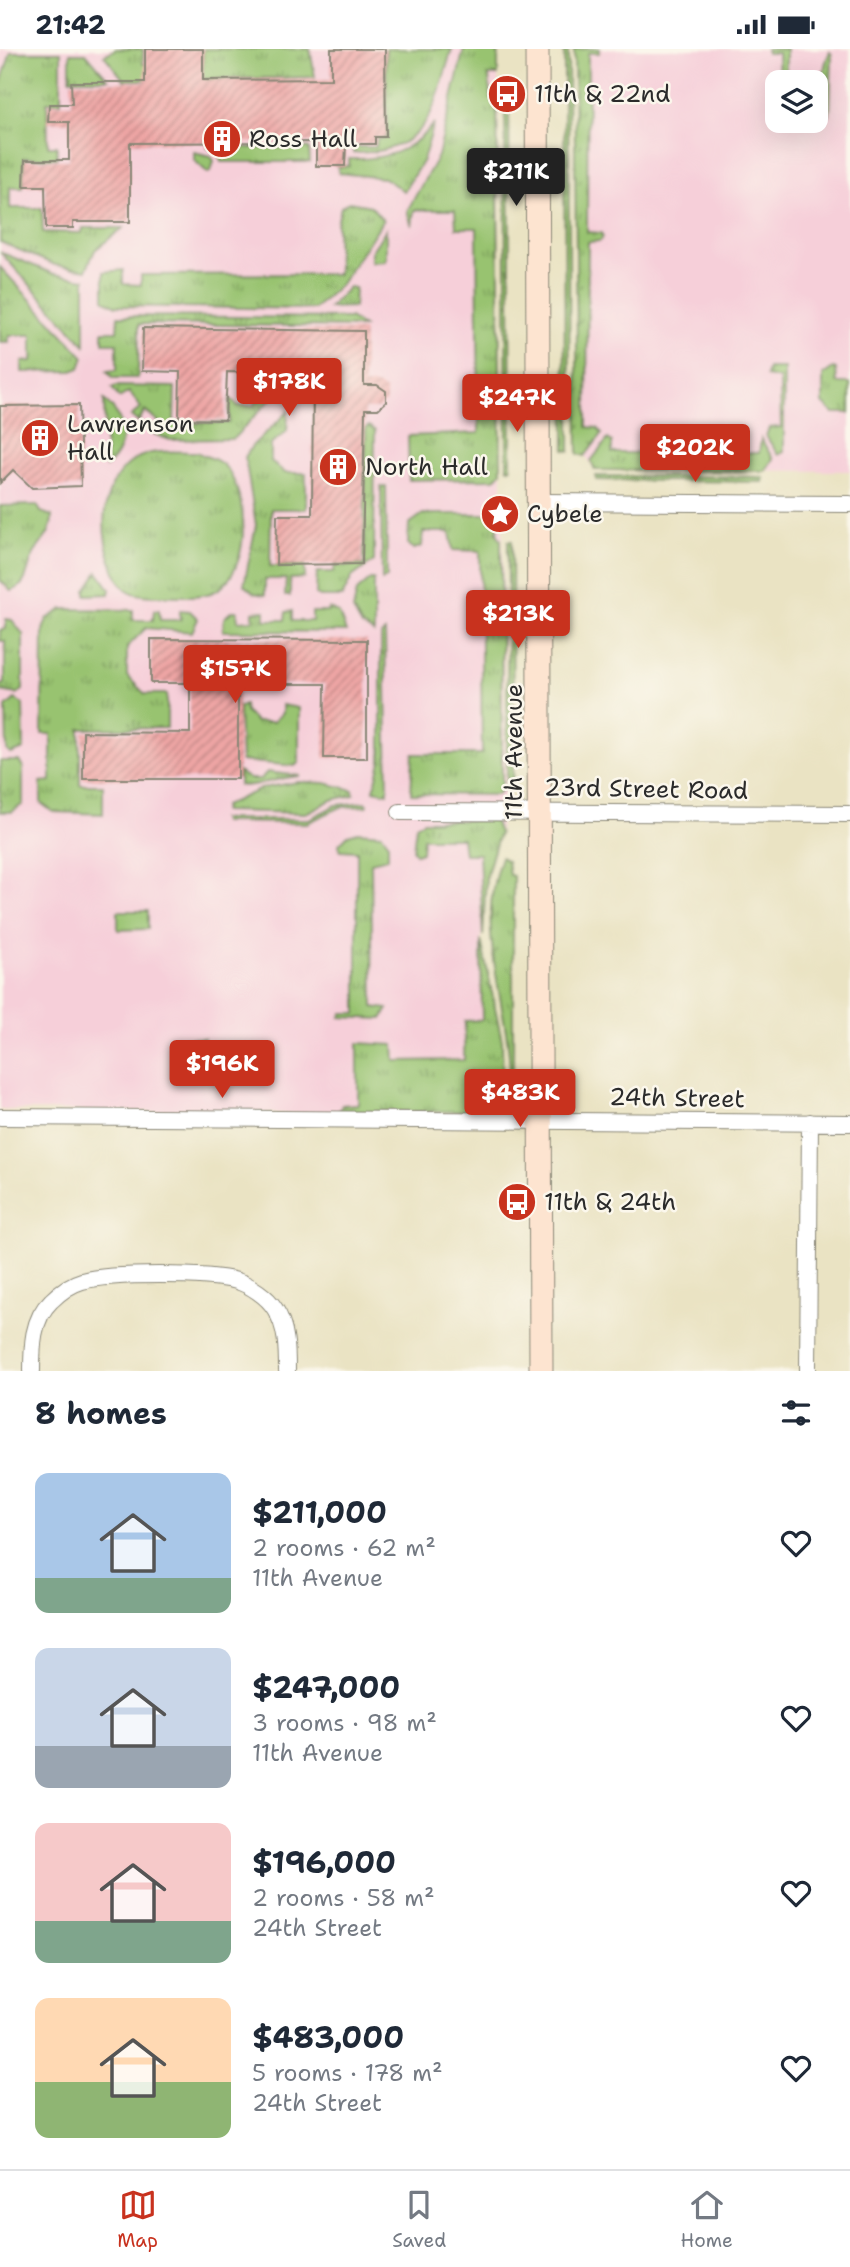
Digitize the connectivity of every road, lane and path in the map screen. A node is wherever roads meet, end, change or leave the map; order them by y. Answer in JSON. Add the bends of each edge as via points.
{"nodes":[{"id":1,"x":537,"y":49,"type":"edge"},
{"id":2,"x":539,"y":502,"type":"junction"},
{"id":3,"x":850,"y":504,"type":"edge"},
{"id":4,"x":540,"y":811,"type":"junction"},
{"id":5,"x":400,"y":812,"type":"dead end"},
{"id":6,"x":850,"y":814,"type":"edge"},
{"id":7,"x":0,"y":1118,"type":"edge"},
{"id":8,"x":542,"y":1119,"type":"junction"},
{"id":9,"x":810,"y":1122,"type":"junction"},
{"id":10,"x":850,"y":1123,"type":"edge"},
{"id":11,"x":32,"y":1371,"type":"edge"},
{"id":12,"x":287,"y":1371,"type":"edge"},
{"id":13,"x":541,"y":1371,"type":"edge"},
{"id":14,"x":808,"y":1371,"type":"edge"}],
"edges":[{"from":1,"to":2,"type":"main road","name":"11th Avenue"},
{"from":2,"to":3,"type":"street"},
{"from":2,"to":4,"type":"main road","name":"11th Avenue"},
{"from":4,"to":5,"type":"street","name":"23rd Street Road"},
{"from":4,"to":6,"type":"street","name":"23rd Street Road"},
{"from":4,"to":8,"type":"main road","name":"11th Avenue"},
{"from":7,"to":8,"type":"street","name":"24th Street"},
{"from":8,"to":9,"type":"street","name":"24th Street"},
{"from":8,"to":13,"type":"main road","name":"11th Avenue"},
{"from":9,"to":10,"type":"street","name":"24th Street"},
{"from":9,"to":14,"type":"street"},
{"from":11,"to":12,"type":"street","via":[[36,1325],[58,1295],[83,1281],[154,1277],[230,1279],[254,1289],[275,1307],[284,1327]]}]}
